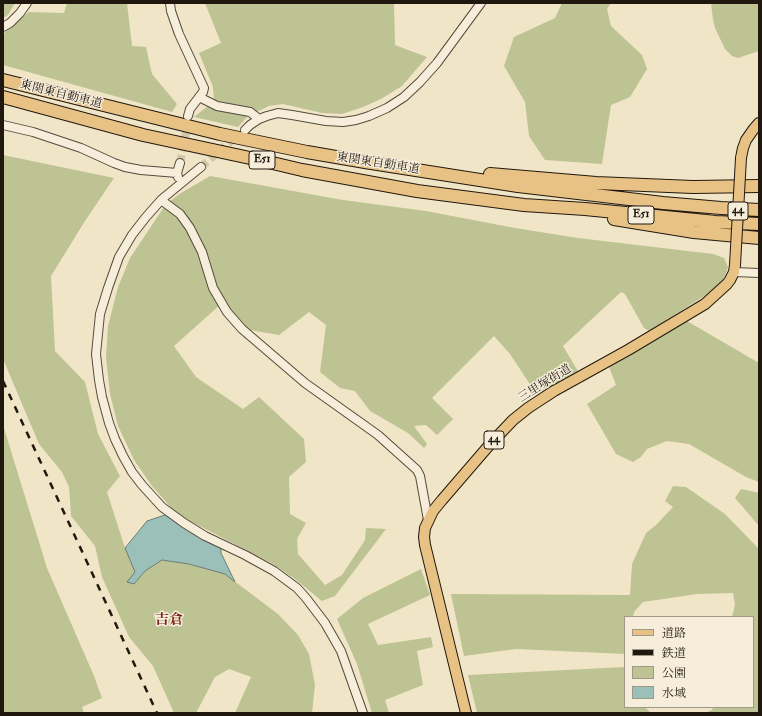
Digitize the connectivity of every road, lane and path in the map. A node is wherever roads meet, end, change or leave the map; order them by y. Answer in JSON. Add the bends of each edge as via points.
{"nodes":[{"id":1,"x":27,"y":3,"type":"edge"},
{"id":2,"x":170,"y":3,"type":"edge"},
{"id":3,"x":481,"y":3,"type":"edge"},
{"id":4,"x":3,"y":27,"type":"edge"},
{"id":5,"x":3,"y":80,"type":"edge"},
{"id":6,"x":3,"y":97,"type":"edge"},
{"id":7,"x":199,"y":97,"type":"junction"},
{"id":8,"x":188,"y":116,"type":"tunnel mouth"},
{"id":9,"x":259,"y":119,"type":"junction"},
{"id":10,"x":759,"y":123,"type":"edge"},
{"id":11,"x":3,"y":125,"type":"edge"},
{"id":12,"x":245,"y":130,"type":"tunnel mouth"},
{"id":13,"x":365,"y":162,"type":"junction"},
{"id":14,"x":180,"y":163,"type":"tunnel mouth"},
{"id":15,"x":200,"y":167,"type":"tunnel mouth"},
{"id":16,"x":177,"y":173,"type":"junction"},
{"id":17,"x":180,"y":184,"type":"junction"},
{"id":18,"x":759,"y":186,"type":"edge"},
{"id":19,"x":161,"y":200,"type":"junction"},
{"id":20,"x":524,"y":205,"type":"junction"},
{"id":21,"x":759,"y":210,"type":"edge"},
{"id":22,"x":759,"y":224,"type":"edge"},
{"id":23,"x":759,"y":238,"type":"edge"},
{"id":24,"x":735,"y":269,"type":"junction"},
{"id":25,"x":759,"y":273,"type":"edge"},
{"id":26,"x":428,"y":520,"type":"junction"},
{"id":27,"x":363,"y":713,"type":"edge"},
{"id":28,"x":466,"y":713,"type":"edge"}],
"edges":[{"from":1,"to":4,"type":"street","via":[[20,13]]},
{"from":2,"to":7,"type":"street","via":[[170,11],[179,34],[204,88]]},
{"from":3,"to":9,"type":"street","via":[[420,82],[387,108],[369,116],[344,122],[278,113]]},
{"from":5,"to":13,"type":"highway","name":"東関東自動車道","number":"E51","via":[[220,134]]},
{"from":6,"to":20,"type":"highway","name":"東関東自動車道","number":"E51","via":[[143,135],[302,170],[417,191]]},
{"from":7,"to":8,"type":"street"},
{"from":7,"to":9,"type":"street","via":[[217,106],[250,112]]},
{"from":9,"to":12,"type":"street"},
{"from":10,"to":24,"type":"main road","number":"44","bridge":true,"via":[[746,140],[741,158]]},
{"from":11,"to":16,"type":"street","via":[[81,148],[125,167]]},
{"from":13,"to":18,"type":"highway","via":[[596,183]]},
{"from":13,"to":21,"type":"highway","name":"東関東自動車道","number":"E51","via":[[518,186]]},
{"from":14,"to":16,"type":"street"},
{"from":15,"to":17,"type":"street"},
{"from":16,"to":17,"type":"street"},
{"from":17,"to":19,"type":"street"},
{"from":19,"to":26,"type":"street","via":[[180,214],[190,228],[202,252],[213,288],[227,312],[242,329],[306,383],[378,435],[417,470]]},
{"from":19,"to":27,"type":"street","via":[[132,235],[119,257],[100,314],[96,354],[99,380],[115,439],[132,472],[162,507],[205,536],[274,571],[297,588],[325,623],[341,651]]},
{"from":20,"to":22,"type":"highway","name":"東関東自動車道","number":"E51"},
{"from":20,"to":23,"type":"highway","via":[[694,232]]},
{"from":24,"to":25,"type":"street"},
{"from":24,"to":26,"type":"main road","name":"三里塚街道","number":"44","via":[[727,284],[705,304],[554,392],[513,420],[442,500]]},
{"from":26,"to":28,"type":"main road","name":"三里塚街道","number":"44","via":[[424,545]]}]}
